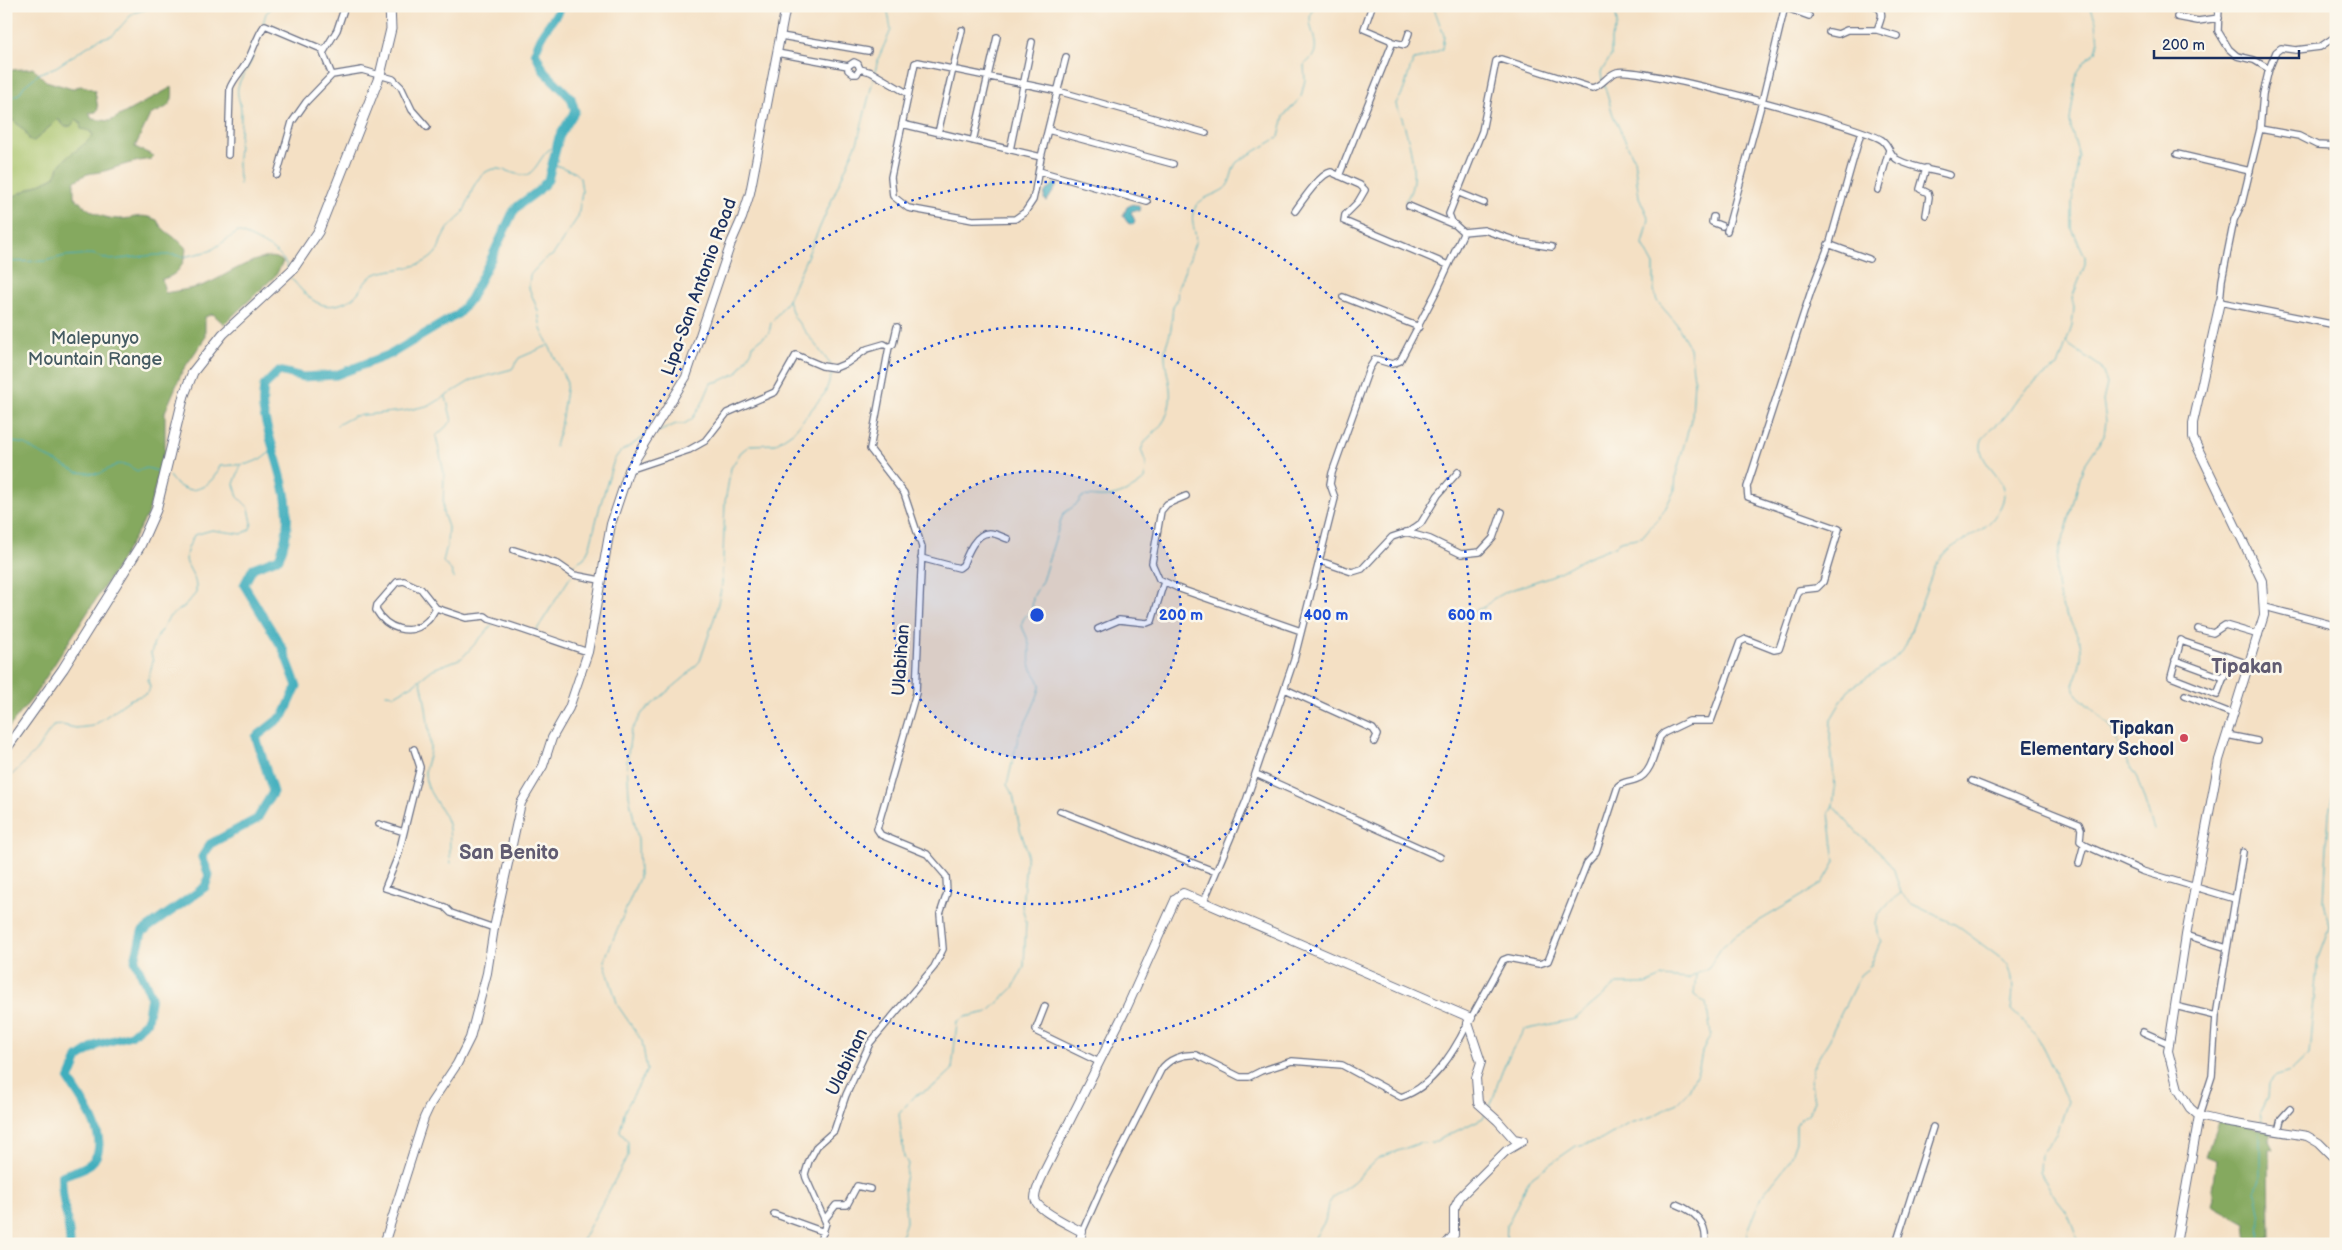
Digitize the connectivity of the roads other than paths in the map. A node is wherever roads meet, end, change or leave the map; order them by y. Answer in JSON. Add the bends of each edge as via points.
{"nodes":[{"id":1,"x":345,"y":6,"type":"edge"},
{"id":2,"x":390,"y":6,"type":"edge"},
{"id":3,"x":786,"y":6,"type":"edge"},
{"id":4,"x":1372,"y":6,"type":"edge"},
{"id":5,"x":1876,"y":6,"type":"edge"},
{"id":6,"x":2219,"y":6,"type":"edge"},
{"id":7,"x":1785,"y":7,"type":"edge"},
{"id":8,"x":1808,"y":16,"type":"dead end"},
{"id":9,"x":2177,"y":17,"type":"dead end"},
{"id":10,"x":2219,"y":18,"type":"junction"},
{"id":11,"x":962,"y":30,"type":"dead end"},
{"id":12,"x":1877,"y":30,"type":"junction"},
{"id":13,"x":1829,"y":32,"type":"dead end"},
{"id":14,"x":1409,"y":33,"type":"dead end"},
{"id":15,"x":780,"y":36,"type":"junction"},
{"id":16,"x":1897,"y":36,"type":"dead end"},
{"id":17,"x":2336,"y":36,"type":"edge"},
{"id":18,"x":997,"y":37,"type":"dead end"},
{"id":19,"x":1032,"y":42,"type":"dead end"},
{"id":20,"x":1392,"y":42,"type":"junction"},
{"id":21,"x":324,"y":50,"type":"junction"},
{"id":22,"x":868,"y":51,"type":"dead end"},
{"id":23,"x":777,"y":53,"type":"junction"},
{"id":24,"x":1066,"y":57,"type":"dead end"},
{"id":25,"x":953,"y":68,"type":"junction"},
{"id":26,"x":2270,"y":69,"type":"junction"},
{"id":27,"x":332,"y":75,"type":"junction"},
{"id":28,"x":380,"y":75,"type":"junction"},
{"id":29,"x":988,"y":76,"type":"junction"},
{"id":30,"x":1023,"y":84,"type":"junction"},
{"id":31,"x":1058,"y":91,"type":"junction"},
{"id":32,"x":907,"y":93,"type":"junction"},
{"id":33,"x":1762,"y":102,"type":"junction"},
{"id":34,"x":902,"y":124,"type":"junction"},
{"id":35,"x":427,"y":127,"type":"dead end"},
{"id":36,"x":2260,"y":129,"type":"junction"},
{"id":37,"x":1048,"y":130,"type":"junction"},
{"id":38,"x":1861,"y":132,"type":"junction"},
{"id":39,"x":938,"y":133,"type":"junction"},
{"id":40,"x":1206,"y":133,"type":"dead end"},
{"id":41,"x":973,"y":141,"type":"junction"},
{"id":42,"x":2336,"y":146,"type":"edge"},
{"id":43,"x":1010,"y":150,"type":"junction"},
{"id":44,"x":1889,"y":150,"type":"junction"},
{"id":45,"x":2178,"y":154,"type":"dead end"},
{"id":46,"x":228,"y":155,"type":"dead end"},
{"id":47,"x":1041,"y":157,"type":"junction"},
{"id":48,"x":1172,"y":164,"type":"dead end"},
{"id":49,"x":1926,"y":168,"type":"junction"},
{"id":50,"x":1039,"y":171,"type":"junction"},
{"id":51,"x":2250,"y":171,"type":"junction"},
{"id":52,"x":277,"y":175,"type":"dead end"},
{"id":53,"x":1949,"y":175,"type":"dead end"},
{"id":54,"x":1339,"y":176,"type":"junction"},
{"id":55,"x":1878,"y":190,"type":"dead end"},
{"id":56,"x":1457,"y":192,"type":"junction"},
{"id":57,"x":1147,"y":202,"type":"dead end"},
{"id":58,"x":1484,"y":203,"type":"dead end"},
{"id":59,"x":1409,"y":206,"type":"dead end"},
{"id":60,"x":1295,"y":211,"type":"dead end"},
{"id":61,"x":1926,"y":215,"type":"dead end"},
{"id":62,"x":1713,"y":217,"type":"dead end"},
{"id":63,"x":1454,"y":224,"type":"junction"},
{"id":64,"x":1463,"y":232,"type":"junction"},
{"id":65,"x":1828,"y":244,"type":"junction"},
{"id":66,"x":1552,"y":247,"type":"dead end"},
{"id":67,"x":1869,"y":259,"type":"dead end"},
{"id":68,"x":1448,"y":265,"type":"junction"},
{"id":69,"x":1343,"y":297,"type":"dead end"},
{"id":70,"x":2220,"y":302,"type":"junction"},
{"id":71,"x":2336,"y":325,"type":"edge"},
{"id":72,"x":1419,"y":327,"type":"junction"},
{"id":73,"x":897,"y":328,"type":"dead end"},
{"id":74,"x":889,"y":347,"type":"junction"},
{"id":75,"x":629,"y":470,"type":"junction"},
{"id":76,"x":1458,"y":472,"type":"dead end"},
{"id":77,"x":1186,"y":496,"type":"dead end"},
{"id":78,"x":1502,"y":512,"type":"dead end"},
{"id":79,"x":1406,"y":532,"type":"junction"},
{"id":80,"x":1008,"y":539,"type":"dead end"},
{"id":81,"x":514,"y":550,"type":"dead end"},
{"id":82,"x":922,"y":558,"type":"junction"},
{"id":83,"x":1320,"y":561,"type":"junction"},
{"id":84,"x":600,"y":580,"type":"junction"},
{"id":85,"x":1164,"y":582,"type":"junction"},
{"id":86,"x":2265,"y":607,"type":"junction"},
{"id":87,"x":436,"y":608,"type":"junction"},
{"id":88,"x":2334,"y":625,"type":"dead end"},
{"id":89,"x":1098,"y":629,"type":"dead end"},
{"id":90,"x":2198,"y":629,"type":"dead end"},
{"id":91,"x":1301,"y":631,"type":"junction"},
{"id":92,"x":2259,"y":635,"type":"junction"},
{"id":93,"x":588,"y":652,"type":"junction"},
{"id":94,"x":2231,"y":658,"type":"junction"},
{"id":95,"x":2175,"y":660,"type":"junction"},
{"id":96,"x":2249,"y":664,"type":"junction"},
{"id":97,"x":2224,"y":678,"type":"junction"},
{"id":98,"x":1285,"y":688,"type":"junction"},
{"id":99,"x":2185,"y":696,"type":"dead end"},
{"id":100,"x":2233,"y":714,"type":"junction"},
{"id":101,"x":2227,"y":735,"type":"junction"},
{"id":102,"x":2257,"y":741,"type":"dead end"},
{"id":103,"x":1374,"y":742,"type":"dead end"},
{"id":104,"x":6,"y":749,"type":"edge"},
{"id":105,"x":414,"y":749,"type":"dead end"},
{"id":106,"x":1256,"y":774,"type":"junction"},
{"id":107,"x":1972,"y":781,"type":"dead end"},
{"id":108,"x":1060,"y":811,"type":"dead end"},
{"id":109,"x":378,"y":824,"type":"dead end"},
{"id":110,"x":404,"y":832,"type":"junction"},
{"id":111,"x":2087,"y":846,"type":"junction"},
{"id":112,"x":2243,"y":852,"type":"dead end"},
{"id":113,"x":1440,"y":857,"type":"dead end"},
{"id":114,"x":2080,"y":863,"type":"dead end"},
{"id":115,"x":1216,"y":872,"type":"junction"},
{"id":116,"x":2195,"y":886,"type":"junction"},
{"id":117,"x":2235,"y":899,"type":"junction"},
{"id":118,"x":1204,"y":901,"type":"junction"},
{"id":119,"x":494,"y":928,"type":"junction"},
{"id":120,"x":2186,"y":935,"type":"junction"},
{"id":121,"x":2227,"y":948,"type":"junction"},
{"id":122,"x":1045,"y":1006,"type":"dead end"},
{"id":123,"x":2175,"y":1006,"type":"junction"},
{"id":124,"x":2216,"y":1016,"type":"junction"},
{"id":125,"x":1469,"y":1020,"type":"junction"},
{"id":126,"x":2143,"y":1032,"type":"dead end"},
{"id":127,"x":2168,"y":1043,"type":"junction"},
{"id":128,"x":1099,"y":1062,"type":"junction"},
{"id":129,"x":2290,"y":1110,"type":"dead end"},
{"id":130,"x":2200,"y":1116,"type":"junction"},
{"id":131,"x":1933,"y":1127,"type":"dead end"},
{"id":132,"x":2278,"y":1132,"type":"junction"},
{"id":133,"x":2336,"y":1160,"type":"edge"},
{"id":134,"x":870,"y":1189,"type":"dead end"},
{"id":135,"x":1676,"y":1204,"type":"dead end"},
{"id":136,"x":774,"y":1214,"type":"dead end"},
{"id":137,"x":825,"y":1219,"type":"junction"},
{"id":138,"x":824,"y":1232,"type":"junction"},
{"id":139,"x":1082,"y":1232,"type":"junction"},
{"id":140,"x":384,"y":1244,"type":"edge"},
{"id":141,"x":819,"y":1244,"type":"edge"},
{"id":142,"x":1079,"y":1244,"type":"edge"},
{"id":143,"x":1446,"y":1244,"type":"edge"},
{"id":144,"x":1705,"y":1244,"type":"edge"},
{"id":145,"x":1896,"y":1244,"type":"edge"},
{"id":146,"x":2176,"y":1244,"type":"edge"}],
"edges":[{"from":1,"to":21,"type":"street","via":[[338,30]]},
{"from":2,"to":28,"type":"main road","via":[[390,29]]},
{"from":3,"to":15,"type":"street","name":"Lipa-San Antonio Road"},
{"from":4,"to":20,"type":"street","via":[[1364,29]]},
{"from":5,"to":12,"type":"street","via":[[1882,16]]},
{"from":6,"to":10,"type":"street"},
{"from":7,"to":8,"type":"street"},
{"from":7,"to":33,"type":"street"},
{"from":9,"to":10,"type":"street","via":[[2198,21]]},
{"from":10,"to":26,"type":"street","via":[[2218,31],[2233,53]]},
{"from":11,"to":25,"type":"street"},
{"from":12,"to":13,"type":"street"},
{"from":12,"to":16,"type":"street"},
{"from":14,"to":20,"type":"street","via":[[1405,45]]},
{"from":15,"to":22,"type":"street"},
{"from":15,"to":23,"type":"street","name":"Lipa-San Antonio Road"},
{"from":17,"to":26,"type":"street","via":[[2320,47],[2281,48],[2276,52]]},
{"from":18,"to":29,"type":"street"},
{"from":19,"to":30,"type":"street"},
{"from":20,"to":54,"type":"street"},
{"from":21,"to":27,"type":"street"},
{"from":21,"to":46,"type":"street","via":[[265,25],[230,88]]},
{"from":23,"to":32,"type":"street","via":[[848,66],[853,74],[860,69],[870,72]]},
{"from":23,"to":75,"type":"street","name":"Lipa-San Antonio Road","via":[[750,193],[686,377]]},
{"from":24,"to":31,"type":"street"},
{"from":25,"to":29,"type":"street"},
{"from":25,"to":32,"type":"street","via":[[916,62]]},
{"from":25,"to":39,"type":"street"},
{"from":26,"to":36,"type":"street","via":[[2262,94]]},
{"from":27,"to":28,"type":"street","via":[[362,70]]},
{"from":27,"to":52,"type":"street","via":[[292,122]]},
{"from":28,"to":35,"type":"street","via":[[393,79],[401,87],[412,110]]},
{"from":28,"to":104,"type":"main road","via":[[318,232],[284,279],[223,334],[193,372],[149,527],[126,570],[58,676]]},
{"from":29,"to":30,"type":"street"},
{"from":29,"to":41,"type":"street"},
{"from":30,"to":31,"type":"street"},
{"from":30,"to":43,"type":"street"},
{"from":31,"to":37,"type":"street"},
{"from":31,"to":40,"type":"street"},
{"from":32,"to":34,"type":"street"},
{"from":33,"to":38,"type":"street"},
{"from":33,"to":56,"type":"street","via":[[1625,71],[1617,72],[1592,88],[1501,59],[1496,61],[1482,131]]},
{"from":33,"to":62,"type":"street","via":[[1725,228],[1712,222]]},
{"from":34,"to":39,"type":"street"},
{"from":34,"to":50,"type":"street","via":[[890,188],[893,196],[908,208],[973,220],[1016,219],[1033,200]]},
{"from":36,"to":42,"type":"street","via":[[2299,136],[2317,145]]},
{"from":36,"to":51,"type":"street"},
{"from":37,"to":47,"type":"street"},
{"from":37,"to":48,"type":"street"},
{"from":38,"to":44,"type":"street","via":[[1883,141]]},
{"from":38,"to":65,"type":"street"},
{"from":39,"to":41,"type":"street"},
{"from":41,"to":43,"type":"street"},
{"from":43,"to":47,"type":"street"},
{"from":44,"to":49,"type":"street","via":[[1898,160]]},
{"from":44,"to":55,"type":"street"},
{"from":45,"to":51,"type":"street"},
{"from":47,"to":50,"type":"street"},
{"from":49,"to":53,"type":"street"},
{"from":49,"to":61,"type":"street","via":[[1920,189],[1929,197]]},
{"from":50,"to":57,"type":"street"},
{"from":51,"to":70,"type":"street","via":[[2234,220]]},
{"from":54,"to":60,"type":"street","via":[[1326,173]]},
{"from":54,"to":68,"type":"street","via":[[1365,190],[1344,215],[1344,221]]},
{"from":56,"to":58,"type":"street"},
{"from":56,"to":63,"type":"street","via":[[1449,214]]},
{"from":59,"to":63,"type":"street"},
{"from":63,"to":64,"type":"street"},
{"from":64,"to":66,"type":"street","via":[[1484,230],[1520,242]]},
{"from":64,"to":68,"type":"street"},
{"from":65,"to":67,"type":"street"},
{"from":65,"to":125,"type":"street","via":[[1747,492],[1748,497],[1774,508],[1839,529],[1823,582],[1817,588],[1798,590],[1779,649],[1746,639],[1740,642],[1711,721],[1689,721],[1664,732],[1643,777],[1618,786],[1596,853],[1587,863],[1548,961],[1538,964],[1504,960]]},
{"from":68,"to":72,"type":"street"},
{"from":69,"to":72,"type":"street"},
{"from":70,"to":71,"type":"street"},
{"from":70,"to":86,"type":"street","via":[[2193,423],[2193,438],[2262,581]]},
{"from":72,"to":83,"type":"street","via":[[1396,364],[1372,361],[1332,473],[1330,484],[1335,498]]},
{"from":73,"to":74,"type":"street","name":"Ulabihan","via":[[893,344]]},
{"from":74,"to":75,"type":"street","via":[[884,344],[867,349],[836,368],[796,355],[775,392],[727,413],[705,441],[690,450]]},
{"from":74,"to":82,"type":"street","name":"Ulabihan","via":[[870,449],[904,493],[922,547]]},
{"from":75,"to":84,"type":"street","name":"Lipa-San Antonio Road","via":[[611,524]]},
{"from":76,"to":79,"type":"street","via":[[1438,495],[1425,519]]},
{"from":77,"to":85,"type":"street","via":[[1167,504],[1161,511],[1152,562],[1156,574]]},
{"from":78,"to":79,"type":"street","via":[[1493,538],[1480,552],[1461,554]]},
{"from":79,"to":83,"type":"street","via":[[1387,541],[1356,572]]},
{"from":80,"to":82,"type":"street","via":[[992,533],[984,534],[968,550],[960,568]]},
{"from":81,"to":84,"type":"street","via":[[558,564],[574,575]]},
{"from":82,"to":137,"type":"street","name":"Ulabihan","via":[[916,693],[877,829],[881,835],[927,854],[946,876],[947,893],[940,914],[943,949],[934,967],[870,1043],[846,1095],[834,1131],[817,1146],[809,1161],[806,1178]]},
{"from":83,"to":91,"type":"street"},
{"from":84,"to":93,"type":"street","name":"Lipa-San Antonio Road"},
{"from":85,"to":89,"type":"street","via":[[1152,621],[1120,620]]},
{"from":85,"to":91,"type":"street"},
{"from":86,"to":88,"type":"street"},
{"from":86,"to":92,"type":"street"},
{"from":87,"to":87,"type":"street","via":[[427,622],[415,629],[399,630],[386,624],[376,610],[397,582],[404,581],[421,589]]},
{"from":87,"to":93,"type":"street","via":[[466,618],[485,616]]},
{"from":90,"to":92,"type":"street","via":[[2217,632],[2225,625]]},
{"from":91,"to":98,"type":"street"},
{"from":92,"to":96,"type":"street"},
{"from":93,"to":119,"type":"street","name":"Lipa-San Antonio Road","via":[[543,766],[521,803]]},
{"from":94,"to":95,"type":"street","via":[[2180,640]]},
{"from":94,"to":96,"type":"street"},
{"from":94,"to":97,"type":"street"},
{"from":95,"to":97,"type":"street"},
{"from":95,"to":97,"type":"street","via":[[2171,674],[2174,679],[2214,696]]},
{"from":96,"to":100,"type":"street"},
{"from":98,"to":103,"type":"street","via":[[1373,729],[1377,735]]},
{"from":98,"to":106,"type":"street"},
{"from":99,"to":100,"type":"street"},
{"from":100,"to":101,"type":"street"},
{"from":101,"to":102,"type":"street"},
{"from":101,"to":116,"type":"street","via":[[2219,760]]},
{"from":105,"to":110,"type":"street","via":[[420,767]]},
{"from":106,"to":113,"type":"street"},
{"from":106,"to":115,"type":"street"},
{"from":107,"to":111,"type":"street","via":[[2079,824],[2080,841]]},
{"from":108,"to":115,"type":"street"},
{"from":109,"to":110,"type":"street"},
{"from":110,"to":119,"type":"street","via":[[385,888],[445,907],[451,913]]},
{"from":111,"to":114,"type":"street","via":[[2083,848]]},
{"from":111,"to":116,"type":"street","via":[[2142,871]]},
{"from":112,"to":117,"type":"street"},
{"from":115,"to":118,"type":"street"},
{"from":116,"to":117,"type":"street"},
{"from":116,"to":120,"type":"street"},
{"from":117,"to":121,"type":"street"},
{"from":118,"to":125,"type":"street"},
{"from":118,"to":128,"type":"street","via":[[1183,893],[1176,898]]},
{"from":119,"to":140,"type":"street","name":"Lipa-San Antonio Road","via":[[487,973],[470,1038],[424,1118]]},
{"from":120,"to":121,"type":"street"},
{"from":120,"to":123,"type":"street"},
{"from":121,"to":124,"type":"street"},
{"from":122,"to":128,"type":"street","via":[[1037,1032]]},
{"from":123,"to":124,"type":"street"},
{"from":123,"to":127,"type":"street"},
{"from":124,"to":130,"type":"street","via":[[2212,1076]]},
{"from":125,"to":139,"type":"street","via":[[1450,1055],[1425,1084],[1418,1091],[1401,1098],[1342,1065],[1292,1062],[1240,1077],[1196,1055],[1190,1054],[1165,1064]]},
{"from":125,"to":143,"type":"street","via":[[1480,1062],[1476,1078],[1478,1103],[1514,1139],[1523,1141],[1506,1151],[1460,1197],[1454,1209],[1454,1235]]},
{"from":126,"to":127,"type":"street"},
{"from":127,"to":130,"type":"street","via":[[2178,1089],[2190,1108]]},
{"from":128,"to":139,"type":"street","via":[[1035,1195],[1035,1202],[1041,1208]]},
{"from":129,"to":132,"type":"street","via":[[2281,1119]]},
{"from":130,"to":132,"type":"street"},
{"from":130,"to":146,"type":"street"},
{"from":131,"to":145,"type":"street"},
{"from":132,"to":133,"type":"street","via":[[2307,1136]]},
{"from":134,"to":137,"type":"street","via":[[857,1186],[847,1205],[836,1206]]},
{"from":135,"to":144,"type":"street","via":[[1688,1209],[1706,1230]]},
{"from":136,"to":138,"type":"street"},
{"from":137,"to":138,"type":"street","name":"Ulabihan"},
{"from":138,"to":141,"type":"street","name":"Ulabihan"},
{"from":139,"to":142,"type":"street"}]}
